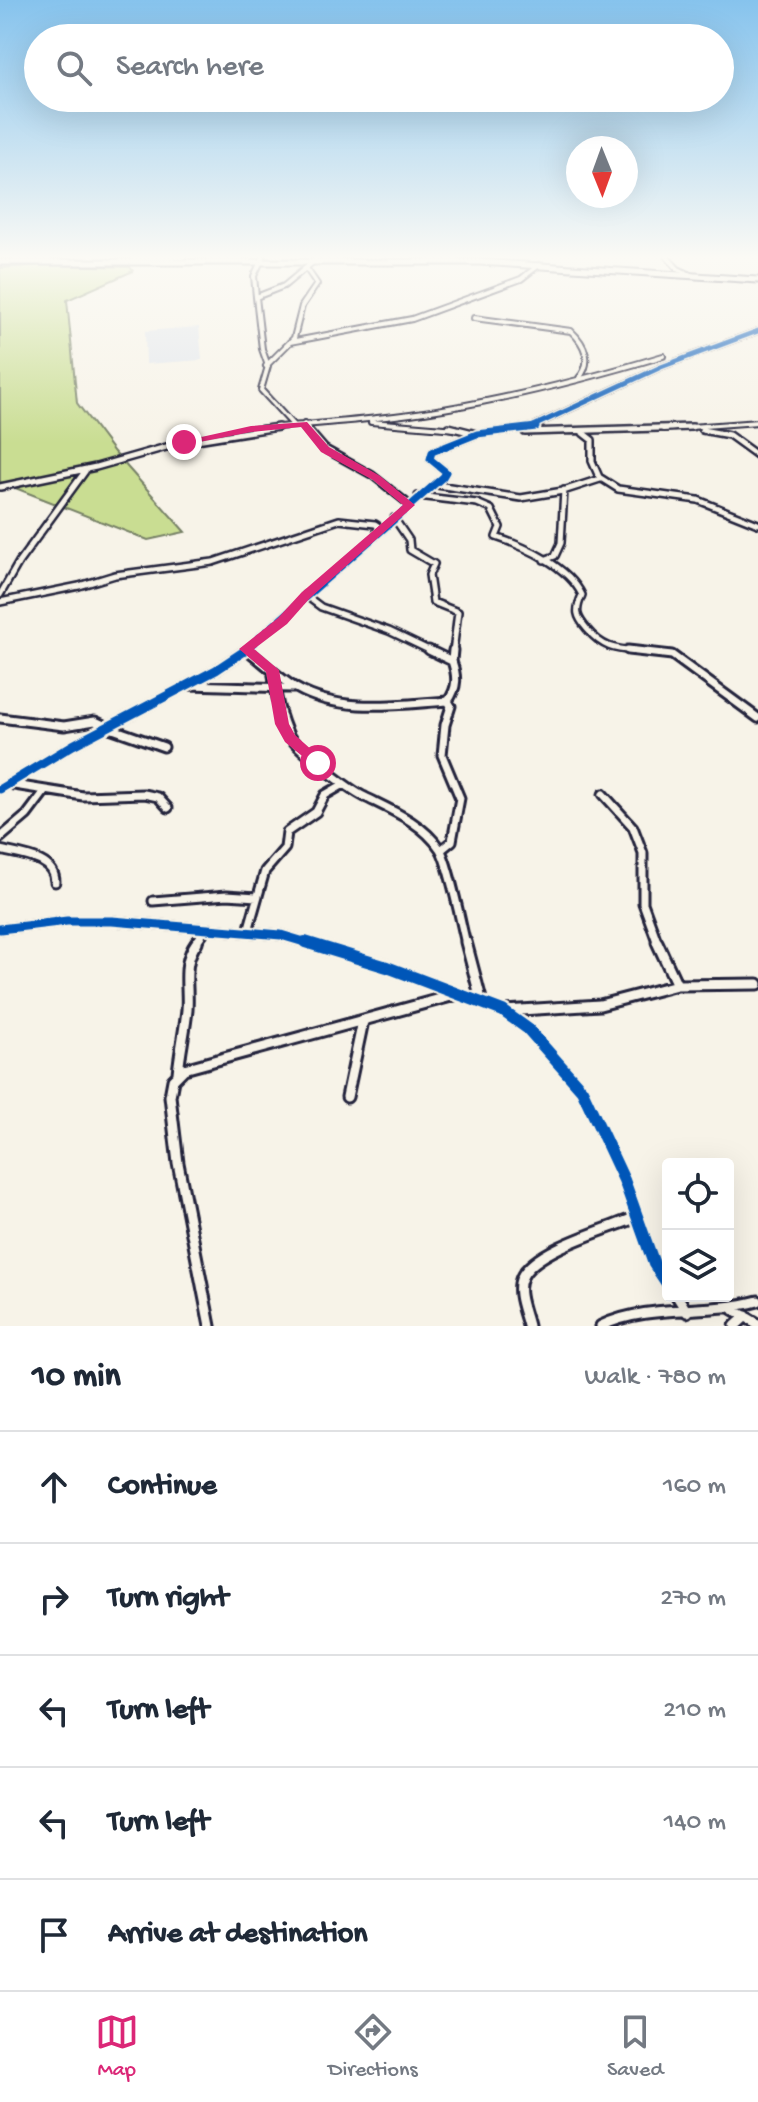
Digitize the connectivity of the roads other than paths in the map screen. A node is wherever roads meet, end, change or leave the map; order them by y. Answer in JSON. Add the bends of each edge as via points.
{"nodes":[{"id":1,"x":259,"y":319,"type":"edge"},
{"id":2,"x":300,"y":319,"type":"edge"},
{"id":3,"x":410,"y":319,"type":"edge"},
{"id":4,"x":481,"y":319,"type":"edge"},
{"id":5,"x":758,"y":331,"type":"edge"},
{"id":6,"x":290,"y":342,"type":"junction"},
{"id":7,"x":663,"y":356,"type":"dead end"},
{"id":8,"x":265,"y":366,"type":"junction"},
{"id":9,"x":576,"y":380,"type":"junction"},
{"id":10,"x":355,"y":421,"type":"junction"},
{"id":11,"x":758,"y":422,"type":"edge"},
{"id":12,"x":304,"y":424,"type":"junction"},
{"id":13,"x":293,"y":425,"type":"junction"},
{"id":14,"x":692,"y":428,"type":"junction"},
{"id":15,"x":572,"y":430,"type":"junction"},
{"id":16,"x":510,"y":431,"type":"junction"},
{"id":17,"x":477,"y":434,"type":"junction"},
{"id":18,"x":758,"y":456,"type":"edge"},
{"id":19,"x":86,"y":469,"type":"junction"},
{"id":20,"x":600,"y":479,"type":"junction"},
{"id":21,"x":2,"y":485,"type":"edge"},
{"id":22,"x":437,"y":485,"type":"junction"},
{"id":23,"x":564,"y":490,"type":"junction"},
{"id":24,"x":418,"y":496,"type":"junction"},
{"id":25,"x":410,"y":505,"type":"junction"},
{"id":26,"x":394,"y":518,"type":"junction"},
{"id":27,"x":758,"y":524,"type":"edge"},
{"id":28,"x":376,"y":536,"type":"junction"},
{"id":29,"x":544,"y":560,"type":"junction"},
{"id":30,"x":0,"y":595,"type":"edge"},
{"id":31,"x":305,"y":595,"type":"junction"},
{"id":32,"x":0,"y":602,"type":"edge"},
{"id":33,"x":246,"y":649,"type":"junction"},
{"id":34,"x":452,"y":661,"type":"junction"},
{"id":35,"x":272,"y":670,"type":"junction"},
{"id":36,"x":186,"y":686,"type":"junction"},
{"id":37,"x":273,"y":686,"type":"junction"},
{"id":38,"x":296,"y":688,"type":"junction"},
{"id":39,"x":448,"y":701,"type":"junction"},
{"id":40,"x":0,"y":718,"type":"edge"},
{"id":41,"x":758,"y":718,"type":"edge"},
{"id":42,"x":108,"y":727,"type":"junction"},
{"id":43,"x":164,"y":747,"type":"dead end"},
{"id":44,"x":8,"y":784,"type":"junction"},
{"id":45,"x":344,"y":784,"type":"junction"},
{"id":46,"x":0,"y":789,"type":"edge"},
{"id":47,"x":45,"y":791,"type":"junction"},
{"id":48,"x":603,"y":794,"type":"dead end"},
{"id":49,"x":168,"y":808,"type":"dead end"},
{"id":50,"x":0,"y":838,"type":"edge"},
{"id":51,"x":0,"y":850,"type":"edge"},
{"id":52,"x":441,"y":850,"type":"junction"},
{"id":53,"x":55,"y":882,"type":"dead end"},
{"id":54,"x":257,"y":897,"type":"junction"},
{"id":55,"x":153,"y":901,"type":"dead end"},
{"id":56,"x":0,"y":929,"type":"edge"},
{"id":57,"x":206,"y":929,"type":"junction"},
{"id":58,"x":248,"y":931,"type":"junction"},
{"id":59,"x":758,"y":984,"type":"edge"},
{"id":60,"x":677,"y":985,"type":"junction"},
{"id":61,"x":455,"y":995,"type":"junction"},
{"id":62,"x":482,"y":1003,"type":"junction"},
{"id":63,"x":503,"y":1011,"type":"junction"},
{"id":64,"x":363,"y":1021,"type":"junction"},
{"id":65,"x":178,"y":1073,"type":"junction"},
{"id":66,"x":347,"y":1097,"type":"dead end"},
{"id":67,"x":637,"y":1217,"type":"junction"},
{"id":68,"x":662,"y":1276,"type":"edge"},
{"id":69,"x":758,"y":1301,"type":"edge"},
{"id":70,"x":681,"y":1302,"type":"edge"},
{"id":71,"x":731,"y":1308,"type":"junction"},
{"id":72,"x":687,"y":1312,"type":"junction"},
{"id":73,"x":746,"y":1316,"type":"junction"},
{"id":74,"x":758,"y":1324,"type":"edge"},
{"id":75,"x":210,"y":1326,"type":"edge"},
{"id":76,"x":528,"y":1326,"type":"edge"},
{"id":77,"x":601,"y":1326,"type":"edge"},
{"id":78,"x":735,"y":1326,"type":"edge"}],
"edges":[{"from":1,"to":8,"type":"street"},
{"from":2,"to":6,"type":"street"},
{"from":3,"to":6,"type":"street"},
{"from":4,"to":9,"type":"street","via":[[571,331],[588,365]]},
{"from":5,"to":16,"type":"street","via":[[661,367],[533,428]]},
{"from":6,"to":8,"type":"street"},
{"from":7,"to":9,"type":"street"},
{"from":8,"to":13,"type":"street","via":[[261,391]]},
{"from":9,"to":10,"type":"street","via":[[485,401]]},
{"from":10,"to":12,"type":"street"},
{"from":10,"to":17,"type":"street","via":[[447,426]]},
{"from":11,"to":14,"type":"street"},
{"from":12,"to":13,"type":"street"},
{"from":12,"to":25,"type":"street","via":[[325,449]]},
{"from":13,"to":19,"type":"street","via":[[184,442]]},
{"from":14,"to":15,"type":"street"},
{"from":14,"to":18,"type":"street","via":[[729,435]]},
{"from":15,"to":16,"type":"street"},
{"from":15,"to":20,"type":"street","via":[[590,436]]},
{"from":16,"to":17,"type":"street"},
{"from":17,"to":22,"type":"street","via":[[431,453],[430,459],[446,472]]},
{"from":19,"to":21,"type":"street"},
{"from":19,"to":30,"type":"street"},
{"from":20,"to":23,"type":"street"},
{"from":20,"to":27,"type":"street","via":[[626,491],[698,500]]},
{"from":22,"to":23,"type":"street","via":[[521,498]]},
{"from":22,"to":24,"type":"street"},
{"from":23,"to":29,"type":"street","via":[[561,543],[555,556]]},
{"from":24,"to":25,"type":"street"},
{"from":24,"to":29,"type":"street","via":[[491,509],[500,527],[496,537],[527,547]]},
{"from":25,"to":26,"type":"street"},
{"from":26,"to":28,"type":"street"},
{"from":26,"to":34,"type":"street","via":[[410,550],[434,564],[429,575],[433,602],[458,612]]},
{"from":28,"to":31,"type":"street"},
{"from":28,"to":32,"type":"street","via":[[375,524],[339,520],[213,562],[119,574]]},
{"from":29,"to":41,"type":"street","via":[[577,582],[582,595],[577,617],[599,643],[685,662]]},
{"from":31,"to":33,"type":"street","via":[[283,621]]},
{"from":31,"to":34,"type":"street","via":[[321,607]]},
{"from":33,"to":35,"type":"street"},
{"from":33,"to":36,"type":"street"},
{"from":34,"to":39,"type":"street","via":[[458,679]]},
{"from":35,"to":37,"type":"street"},
{"from":35,"to":38,"type":"street"},
{"from":36,"to":37,"type":"street"},
{"from":36,"to":42,"type":"street"},
{"from":37,"to":38,"type":"street"},
{"from":37,"to":45,"type":"street","via":[[290,739]]},
{"from":38,"to":39,"type":"street","via":[[361,706]]},
{"from":39,"to":52,"type":"street","via":[[443,760],[460,798],[452,841]]},
{"from":40,"to":42,"type":"street","via":[[64,726],[95,721]]},
{"from":42,"to":43,"type":"street"},
{"from":42,"to":44,"type":"street"},
{"from":44,"to":46,"type":"street"},
{"from":44,"to":47,"type":"street"},
{"from":45,"to":52,"type":"street","via":[[391,808]]},
{"from":45,"to":54,"type":"street","via":[[289,829],[285,848],[269,863]]},
{"from":47,"to":49,"type":"street","via":[[144,794],[158,797]]},
{"from":47,"to":50,"type":"street"},
{"from":48,"to":60,"type":"street","via":[[628,819],[643,853],[648,924]]},
{"from":51,"to":53,"type":"street","via":[[48,865]]},
{"from":52,"to":62,"type":"street"},
{"from":54,"to":55,"type":"street"},
{"from":54,"to":58,"type":"street"},
{"from":56,"to":57,"type":"street","via":[[67,921]]},
{"from":57,"to":58,"type":"street"},
{"from":57,"to":65,"type":"street","via":[[189,953]]},
{"from":58,"to":61,"type":"street","via":[[307,942]]},
{"from":59,"to":60,"type":"street"},
{"from":60,"to":63,"type":"street","via":[[600,1005]]},
{"from":61,"to":62,"type":"street"},
{"from":61,"to":64,"type":"street"},
{"from":62,"to":63,"type":"street"},
{"from":63,"to":67,"type":"street","via":[[538,1039],[582,1090]]},
{"from":64,"to":65,"type":"street"},
{"from":64,"to":66,"type":"street"},
{"from":65,"to":75,"type":"street","via":[[170,1096],[178,1163]]},
{"from":67,"to":68,"type":"street"},
{"from":67,"to":76,"type":"street","via":[[550,1254],[525,1271],[520,1292]]},
{"from":69,"to":71,"type":"street"},
{"from":70,"to":72,"type":"street"},
{"from":71,"to":72,"type":"street"},
{"from":71,"to":73,"type":"street"},
{"from":72,"to":77,"type":"street","via":[[641,1311]]},
{"from":73,"to":74,"type":"street"},
{"from":73,"to":78,"type":"street"}]}
